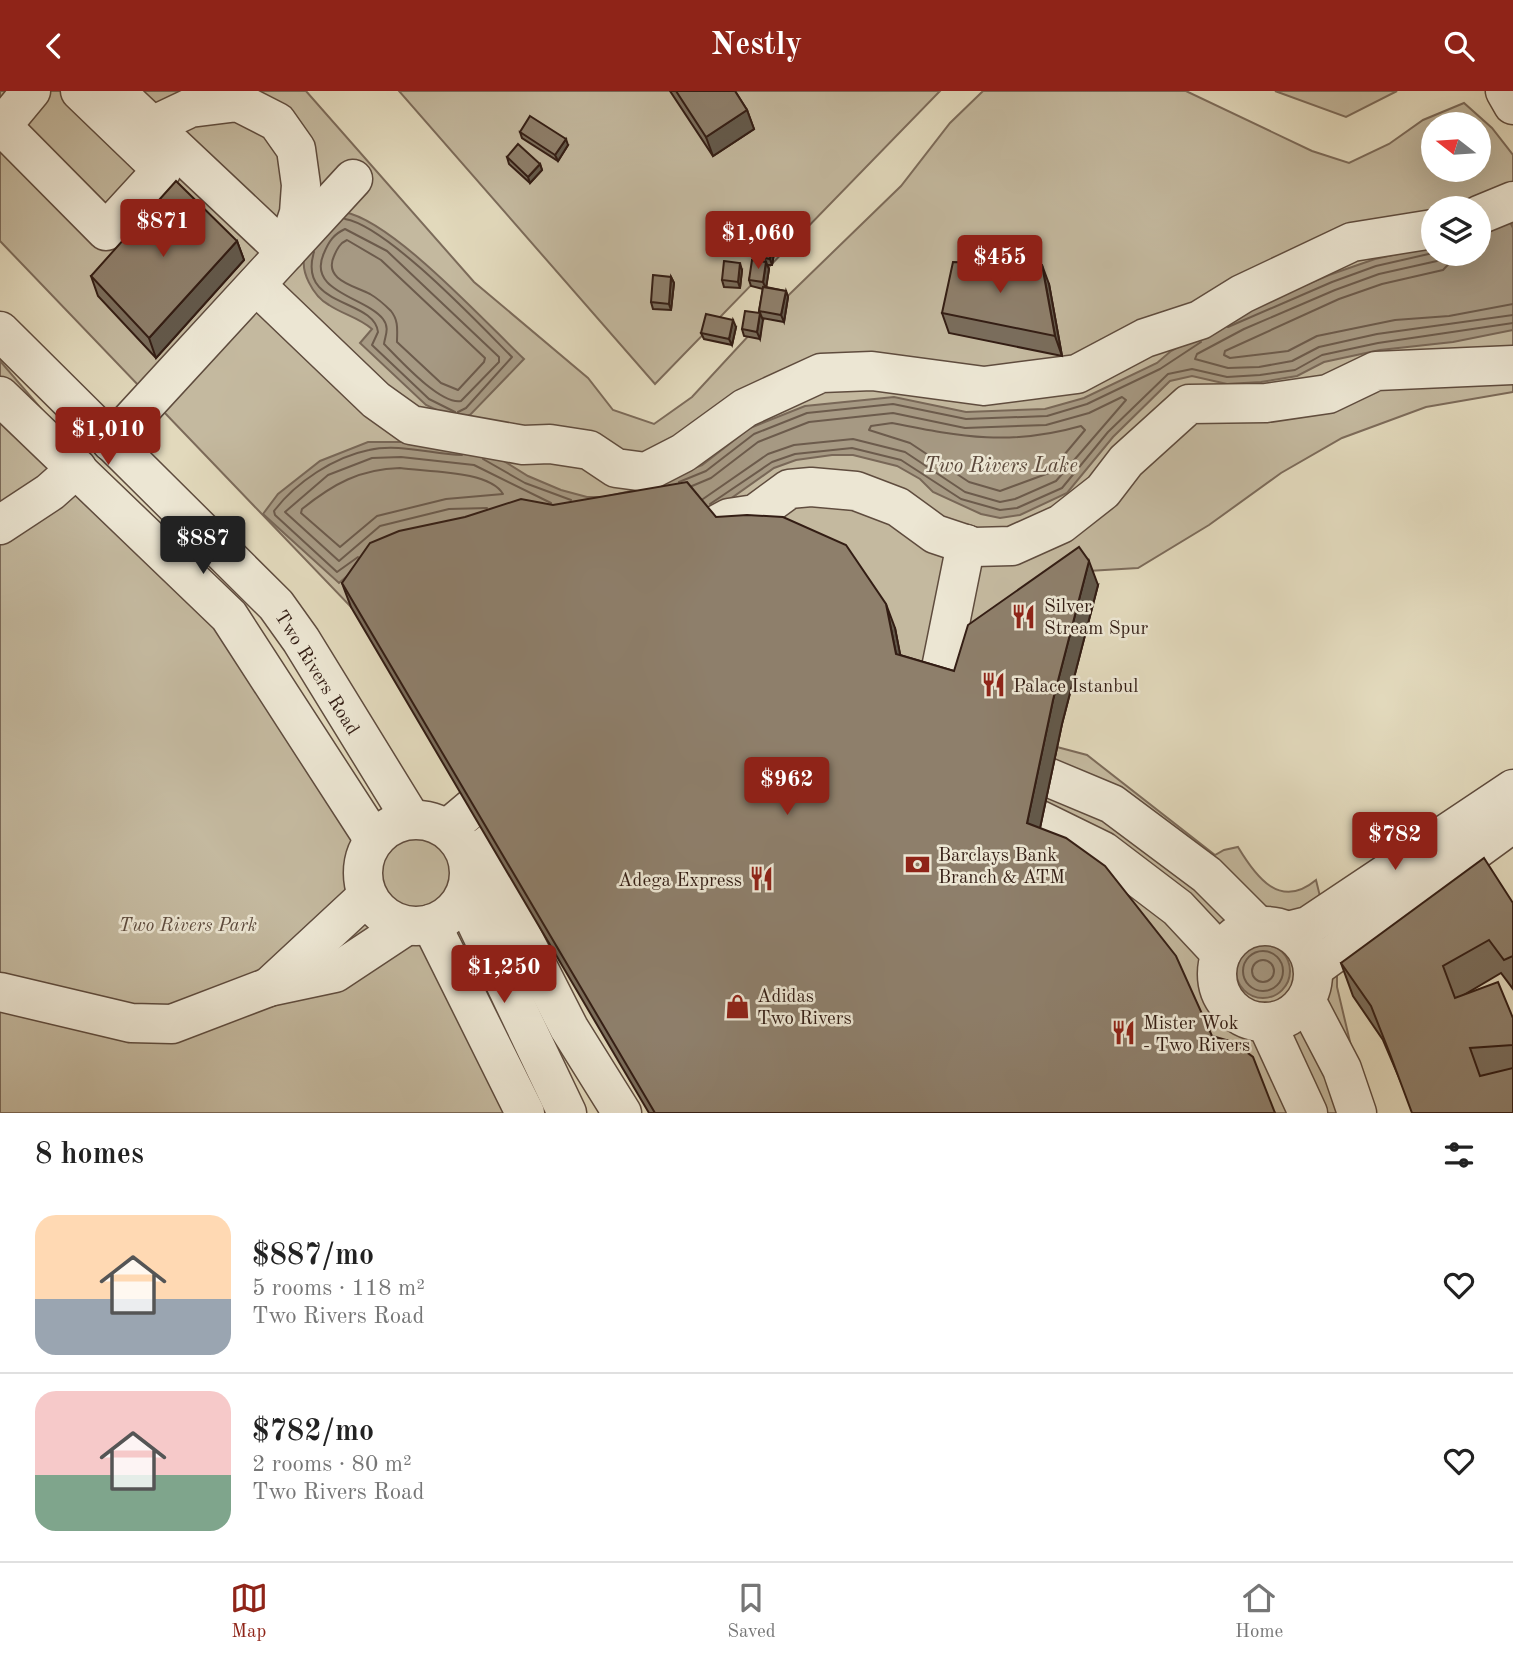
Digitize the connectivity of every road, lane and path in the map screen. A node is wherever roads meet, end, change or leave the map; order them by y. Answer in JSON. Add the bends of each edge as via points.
{"nodes":[{"id":1,"x":31,"y":91,"type":"edge"},
{"id":2,"x":80,"y":91,"type":"edge"},
{"id":3,"x":115,"y":91,"type":"edge"},
{"id":4,"x":1505,"y":91,"type":"edge"},
{"id":5,"x":1513,"y":105,"type":"edge"},
{"id":6,"x":1,"y":125,"type":"edge"},
{"id":7,"x":152,"y":126,"type":"junction"},
{"id":8,"x":353,"y":179,"type":"dead end"},
{"id":9,"x":1513,"y":201,"type":"edge"},
{"id":10,"x":1491,"y":210,"type":"edge"},
{"id":11,"x":1421,"y":231,"type":"edge"},
{"id":12,"x":286,"y":252,"type":"junction"},
{"id":13,"x":256,"y":285,"type":"junction"},
{"id":14,"x":0,"y":331,"type":"edge"},
{"id":15,"x":1513,"y":365,"type":"edge"},
{"id":16,"x":0,"y":396,"type":"edge"},
{"id":17,"x":372,"y":397,"type":"junction"},
{"id":18,"x":106,"y":437,"type":"junction"},
{"id":19,"x":384,"y":442,"type":"dead end"},
{"id":20,"x":74,"y":465,"type":"junction"},
{"id":21,"x":0,"y":525,"type":"edge"},
{"id":22,"x":966,"y":544,"type":"junction"},
{"id":23,"x":666,"y":546,"type":"edge"},
{"id":24,"x":937,"y":688,"type":"edge"},
{"id":25,"x":968,"y":747,"type":"edge"},
{"id":26,"x":541,"y":755,"type":"edge"},
{"id":27,"x":956,"y":785,"type":"edge"},
{"id":28,"x":1513,"y":789,"type":"edge"},
{"id":29,"x":1513,"y":823,"type":"edge"},
{"id":30,"x":429,"y":824,"type":"junction"},
{"id":31,"x":374,"y":840,"type":"junction"},
{"id":32,"x":468,"y":860,"type":"junction"},
{"id":33,"x":367,"y":896,"type":"junction"},
{"id":34,"x":464,"y":897,"type":"junction"},
{"id":35,"x":419,"y":925,"type":"junction"},
{"id":36,"x":1273,"y":928,"type":"junction"},
{"id":37,"x":1221,"y":954,"type":"junction"},
{"id":38,"x":1310,"y":985,"type":"junction"},
{"id":39,"x":269,"y":987,"type":"junction"},
{"id":40,"x":0,"y":992,"type":"edge"},
{"id":41,"x":1266,"y":1022,"type":"junction"},
{"id":42,"x":525,"y":1113,"type":"edge"},
{"id":43,"x":567,"y":1113,"type":"edge"},
{"id":44,"x":622,"y":1113,"type":"edge"},
{"id":45,"x":1308,"y":1113,"type":"edge"},
{"id":46,"x":1356,"y":1113,"type":"edge"}],
"edges":[{"from":1,"to":6,"type":"street"},
{"from":2,"to":6,"type":"street","via":[[162,170],[106,231]]},
{"from":3,"to":7,"type":"street"},
{"from":4,"to":5,"type":"street"},
{"from":7,"to":12,"type":"street"},
{"from":7,"to":12,"type":"street","via":[[190,108],[238,102],[277,122],[296,149],[301,185],[299,213]]},
{"from":8,"to":12,"type":"street"},
{"from":9,"to":10,"type":"street"},
{"from":11,"to":17,"type":"street","via":[[1352,242],[1200,320],[1145,338],[1077,375],[984,386],[872,371],[821,373],[745,408],[683,453],[646,472],[615,468],[589,450],[523,445],[411,425]]},
{"from":12,"to":13,"type":"street"},
{"from":13,"to":17,"type":"street"},
{"from":13,"to":18,"type":"street"},
{"from":14,"to":18,"type":"street","name":"Two Rivers Road"},
{"from":15,"to":22,"type":"street","via":[[1376,371],[1328,394],[1266,403],[1189,404],[1126,461],[1103,491],[1061,524],[1012,546]]},
{"from":16,"to":20,"type":"street"},
{"from":17,"to":19,"type":"street"},
{"from":18,"to":20,"type":"street"},
{"from":18,"to":30,"type":"street","name":"Two Rivers Road","via":[[287,619]]},
{"from":20,"to":21,"type":"street","via":[[50,492]]},
{"from":20,"to":31,"type":"street","via":[[243,632]]},
{"from":22,"to":23,"type":"street","via":[[935,534],[898,507],[856,491],[811,487],[789,489],[755,514],[729,518]]},
{"from":22,"to":24,"type":"street"},
{"from":25,"to":36,"type":"street","via":[[1112,804]]},
{"from":26,"to":30,"type":"street"},
{"from":27,"to":37,"type":"street","via":[[1008,802],[1103,851],[1178,908]]},
{"from":28,"to":36,"type":"street","via":[[1308,926]]},
{"from":29,"to":38,"type":"street"},
{"from":30,"to":31,"type":"street","via":[[397,823]]},
{"from":30,"to":32,"type":"street","via":[[464,848]]},
{"from":31,"to":33,"type":"street","via":[[363,867]]},
{"from":32,"to":34,"type":"street"},
{"from":32,"to":44,"type":"street","via":[[573,803],[496,885],[569,1028]]},
{"from":33,"to":35,"type":"street","via":[[390,920]]},
{"from":33,"to":39,"type":"street"},
{"from":34,"to":35,"type":"street","via":[[450,914]]},
{"from":34,"to":43,"type":"street"},
{"from":35,"to":39,"type":"street","via":[[335,973]]},
{"from":35,"to":42,"type":"street"},
{"from":36,"to":37,"type":"street","via":[[1242,931]]},
{"from":36,"to":38,"type":"street","via":[[1301,940],[1310,954]]},
{"from":37,"to":41,"type":"street","via":[[1218,978],[1225,1000],[1236,1013]]},
{"from":38,"to":41,"type":"street","via":[[1289,1016]]},
{"from":38,"to":46,"type":"street"},
{"from":39,"to":40,"type":"street","via":[[172,1024],[154,1025],[68,1011]]},
{"from":41,"to":45,"type":"street"}]}
